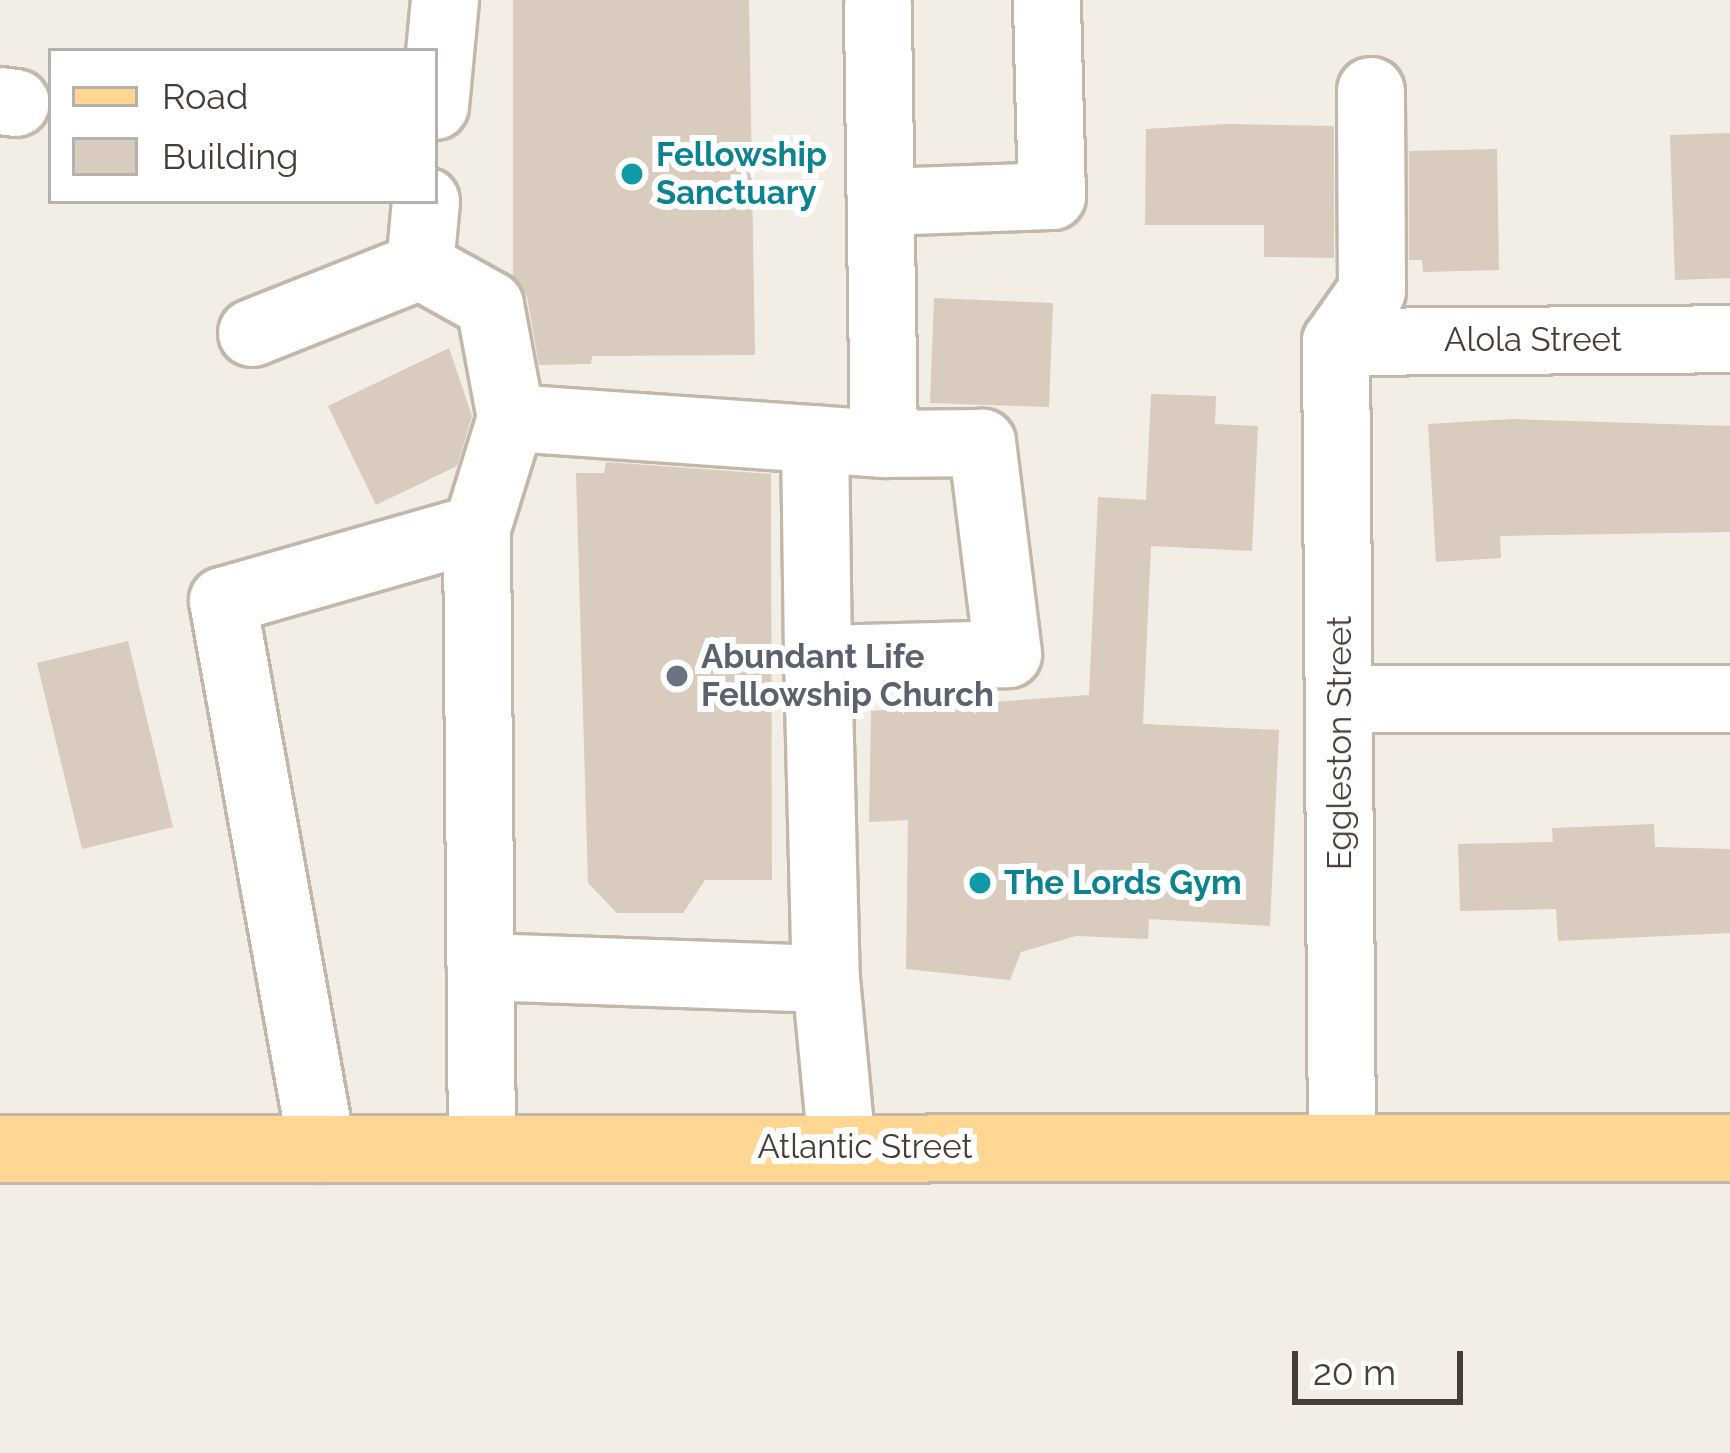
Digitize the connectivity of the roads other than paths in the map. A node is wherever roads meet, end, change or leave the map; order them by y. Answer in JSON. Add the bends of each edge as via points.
{"nodes":[{"id":1,"x":445,"y":0,"type":"edge"},
{"id":2,"x":1046,"y":0,"type":"edge"},
{"id":3,"x":878,"y":4,"type":"dead end"},
{"id":4,"x":438,"y":74,"type":"edge"},
{"id":5,"x":1370,"y":91,"type":"dead end"},
{"id":6,"x":881,"y":202,"type":"junction"},
{"id":7,"x":426,"y":204,"type":"edge"},
{"id":8,"x":420,"y":266,"type":"junction"},
{"id":9,"x":252,"y":333,"type":"dead end"},
{"id":10,"x":1730,"y":339,"type":"edge"},
{"id":11,"x":1336,"y":342,"type":"junction"},
{"id":12,"x":511,"y":418,"type":"junction"},
{"id":13,"x":815,"y":439,"type":"junction"},
{"id":14,"x":884,"y":444,"type":"junction"},
{"id":15,"x":477,"y":528,"type":"junction"},
{"id":16,"x":818,"y":659,"type":"junction"},
{"id":17,"x":1340,"y":699,"type":"junction"},
{"id":18,"x":1730,"y":699,"type":"edge"},
{"id":19,"x":482,"y":967,"type":"junction"},
{"id":20,"x":826,"y":979,"type":"junction"},
{"id":21,"x":1342,"y":1144,"type":"junction"},
{"id":22,"x":842,"y":1147,"type":"junction"},
{"id":23,"x":482,"y":1148,"type":"junction"},
{"id":24,"x":1730,"y":1148,"type":"edge"},
{"id":25,"x":0,"y":1149,"type":"edge"},
{"id":26,"x":322,"y":1149,"type":"junction"}],
"edges":[{"from":1,"to":4,"type":"street"},
{"from":2,"to":6,"type":"street","via":[[1052,196]]},
{"from":3,"to":6,"type":"street"},
{"from":5,"to":11,"type":"street","via":[[1372,291]]},
{"from":6,"to":14,"type":"street"},
{"from":7,"to":8,"type":"street"},
{"from":8,"to":9,"type":"street"},
{"from":8,"to":12,"type":"street","via":[[490,305]]},
{"from":10,"to":11,"type":"street","name":"Alola Street"},
{"from":11,"to":17,"type":"street","name":"Eggleston Street"},
{"from":12,"to":13,"type":"street"},
{"from":12,"to":15,"type":"street"},
{"from":13,"to":14,"type":"street"},
{"from":13,"to":16,"type":"street"},
{"from":14,"to":16,"type":"street","via":[[982,443],[1007,654]]},
{"from":15,"to":19,"type":"street"},
{"from":15,"to":26,"type":"street","via":[[223,601]]},
{"from":16,"to":20,"type":"street"},
{"from":17,"to":18,"type":"street"},
{"from":17,"to":21,"type":"street","name":"Eggleston Street"},
{"from":19,"to":20,"type":"street"},
{"from":19,"to":23,"type":"street"},
{"from":20,"to":22,"type":"street"},
{"from":21,"to":22,"type":"main road","name":"Atlantic Street"},
{"from":21,"to":24,"type":"main road","name":"Atlantic Street"},
{"from":22,"to":23,"type":"main road","name":"Atlantic Street"},
{"from":23,"to":26,"type":"main road","name":"Atlantic Street"},
{"from":25,"to":26,"type":"main road","name":"Atlantic Street"}]}
